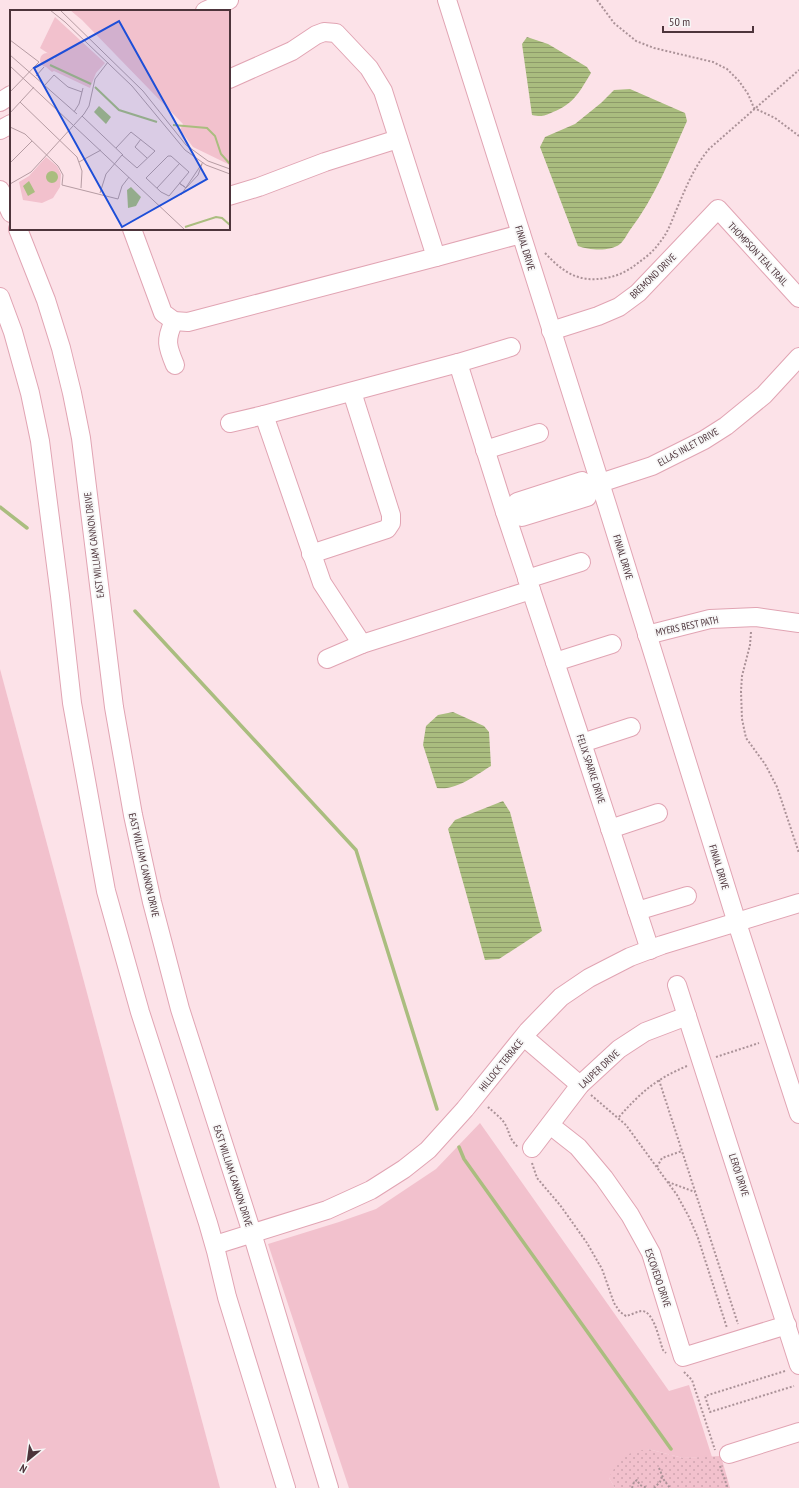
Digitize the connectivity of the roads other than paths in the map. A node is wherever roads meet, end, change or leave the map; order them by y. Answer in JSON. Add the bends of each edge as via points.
{"nodes":[{"id":1,"x":229,"y":0,"type":"edge"},
{"id":2,"x":447,"y":0,"type":"edge"},
{"id":3,"x":207,"y":10,"type":"edge"},
{"id":4,"x":230,"y":78,"type":"edge"},
{"id":5,"x":10,"y":96,"type":"edge"},
{"id":6,"x":0,"y":102,"type":"edge"},
{"id":7,"x":10,"y":125,"type":"edge"},
{"id":8,"x":0,"y":130,"type":"edge"},
{"id":9,"x":398,"y":139,"type":"junction"},
{"id":10,"x":0,"y":190,"type":"edge"},
{"id":11,"x":230,"y":196,"type":"edge"},
{"id":12,"x":718,"y":209,"type":"joint"},
{"id":13,"x":10,"y":211,"type":"edge"},
{"id":14,"x":18,"y":230,"type":"edge"},
{"id":15,"x":132,"y":230,"type":"edge"},
{"id":16,"x":521,"y":234,"type":"junction"},
{"id":17,"x":436,"y":257,"type":"junction"},
{"id":18,"x":0,"y":297,"type":"edge"},
{"id":19,"x":799,"y":298,"type":"edge"},
{"id":20,"x":174,"y":321,"type":"junction"},
{"id":21,"x":551,"y":331,"type":"junction"},
{"id":22,"x":511,"y":347,"type":"dead end"},
{"id":23,"x":799,"y":357,"type":"edge"},
{"id":24,"x":458,"y":364,"type":"junction"},
{"id":25,"x":175,"y":365,"type":"dead end"},
{"id":26,"x":352,"y":392,"type":"junction"},
{"id":27,"x":264,"y":415,"type":"junction"},
{"id":28,"x":230,"y":423,"type":"dead end"},
{"id":29,"x":539,"y":433,"type":"dead end"},
{"id":30,"x":485,"y":450,"type":"junction"},
{"id":31,"x":595,"y":485,"type":"junction"},
{"id":32,"x":509,"y":511,"type":"junction"},
{"id":33,"x":312,"y":554,"type":"junction"},
{"id":34,"x":581,"y":562,"type":"dead end"},
{"id":35,"x":529,"y":584,"type":"junction"},
{"id":36,"x":799,"y":623,"type":"edge"},
{"id":37,"x":647,"y":635,"type":"junction"},
{"id":38,"x":362,"y":644,"type":"junction"},
{"id":39,"x":612,"y":644,"type":"dead end"},
{"id":40,"x":326,"y":659,"type":"dead end"},
{"id":41,"x":555,"y":662,"type":"junction"},
{"id":42,"x":631,"y":727,"type":"dead end"},
{"id":43,"x":582,"y":743,"type":"junction"},
{"id":44,"x":658,"y":813,"type":"dead end"},
{"id":45,"x":610,"y":829,"type":"junction"},
{"id":46,"x":687,"y":896,"type":"dead end"},
{"id":47,"x":799,"y":903,"type":"edge"},
{"id":48,"x":637,"y":912,"type":"junction"},
{"id":49,"x":737,"y":923,"type":"junction"},
{"id":50,"x":650,"y":950,"type":"junction"},
{"id":51,"x":677,"y":985,"type":"dead end"},
{"id":52,"x":687,"y":1016,"type":"junction"},
{"id":53,"x":524,"y":1037,"type":"junction"},
{"id":54,"x":584,"y":1089,"type":"junction"},
{"id":55,"x":799,"y":1114,"type":"edge"},
{"id":56,"x":550,"y":1125,"type":"junction"},
{"id":57,"x":528,"y":1152,"type":"road end"},
{"id":58,"x":252,"y":1233,"type":"junction"},
{"id":59,"x":215,"y":1245,"type":"junction"},
{"id":60,"x":787,"y":1325,"type":"junction"},
{"id":61,"x":794,"y":1368,"type":"edge"},
{"id":62,"x":799,"y":1432,"type":"edge"},
{"id":63,"x":722,"y":1458,"type":"road end"},
{"id":64,"x":286,"y":1488,"type":"edge"},
{"id":65,"x":329,"y":1488,"type":"edge"}],
"edges":[{"from":1,"to":3,"type":"street"},
{"from":2,"to":16,"type":"street","name":"FINIAL DRIVE"},
{"from":4,"to":9,"type":"street","via":[[292,51],[316,35],[324,32],[336,34],[369,68],[384,91]]},
{"from":5,"to":6,"type":"street"},
{"from":7,"to":8,"type":"street"},
{"from":9,"to":11,"type":"street"},
{"from":9,"to":17,"type":"street"},
{"from":10,"to":13,"type":"street"},
{"from":12,"to":19,"type":"street","name":"THOMPSON TEAL TRAIL"},
{"from":12,"to":21,"type":"street","name":"BREMOND DRIVE","via":[[638,294],[619,307],[598,316]]},
{"from":14,"to":58,"type":"street","name":"EAST WILLIAM CANNON DRIVE","via":[[46,300],[81,438],[114,708],[132,815],[152,902],[180,1009]]},
{"from":15,"to":20,"type":"street","via":[[163,314]]},
{"from":16,"to":17,"type":"street"},
{"from":16,"to":21,"type":"street","name":"FINIAL DRIVE"},
{"from":17,"to":20,"type":"street","via":[[188,322]]},
{"from":18,"to":59,"type":"street","via":[[30,393],[40,441],[72,703],[106,891],[140,1012]]},
{"from":20,"to":25,"type":"street","via":[[168,333],[168,348]]},
{"from":21,"to":31,"type":"street","name":"FINIAL DRIVE"},
{"from":22,"to":24,"type":"street"},
{"from":23,"to":31,"type":"street","name":"ELLAS INLET DRIVE","via":[[764,394],[726,426],[704,440],[652,466]]},
{"from":24,"to":26,"type":"street"},
{"from":24,"to":30,"type":"street","name":"FELIX SPARKE DRIVE"},
{"from":26,"to":27,"type":"street"},
{"from":26,"to":33,"type":"street","via":[[391,515],[391,523],[386,529]]},
{"from":27,"to":28,"type":"street"},
{"from":27,"to":33,"type":"street"},
{"from":29,"to":30,"type":"street"},
{"from":30,"to":32,"type":"street","name":"FELIX SPARKE DRIVE"},
{"from":31,"to":32,"type":"street","via":[[587,497],[522,517]]},
{"from":31,"to":37,"type":"street","name":"FINIAL DRIVE"},
{"from":32,"to":35,"type":"street","name":"FELIX SPARKE DRIVE"},
{"from":33,"to":38,"type":"street","via":[[322,583]]},
{"from":34,"to":35,"type":"street"},
{"from":35,"to":38,"type":"street"},
{"from":35,"to":41,"type":"street","name":"FELIX SPARKE DRIVE"},
{"from":36,"to":37,"type":"street","name":"MYERS BEST PATH","via":[[756,617],[710,619]]},
{"from":37,"to":49,"type":"street","name":"FINIAL DRIVE"},
{"from":38,"to":40,"type":"street"},
{"from":39,"to":41,"type":"street"},
{"from":41,"to":43,"type":"street","name":"FELIX SPARKE DRIVE"},
{"from":42,"to":43,"type":"street"},
{"from":43,"to":45,"type":"street","name":"FELIX SPARKE DRIVE"},
{"from":44,"to":45,"type":"street"},
{"from":45,"to":48,"type":"street","name":"FELIX SPARKE DRIVE"},
{"from":46,"to":48,"type":"street"},
{"from":47,"to":49,"type":"street","name":"HILLOCK TERRACE"},
{"from":48,"to":50,"type":"street","name":"FELIX SPARKE DRIVE"},
{"from":49,"to":50,"type":"street","name":"HILLOCK TERRACE"},
{"from":49,"to":55,"type":"street","name":"FINIAL DRIVE"},
{"from":50,"to":53,"type":"street","name":"HILLOCK TERRACE","via":[[589,978],[561,997]]},
{"from":51,"to":52,"type":"street","name":"LEROI DRIVE"},
{"from":52,"to":54,"type":"street","name":"LAUPER DRIVE","via":[[645,1032],[619,1049]]},
{"from":52,"to":60,"type":"street","name":"LEROI DRIVE"},
{"from":53,"to":54,"type":"street"},
{"from":53,"to":58,"type":"street","name":"HILLOCK TERRACE","via":[[428,1150],[404,1169],[371,1190],[327,1210]]},
{"from":54,"to":56,"type":"street","name":"LAUPER DRIVE"},
{"from":56,"to":57,"type":"street","name":"LAUPER DRIVE"},
{"from":56,"to":60,"type":"street","name":"ESCOVEDO DRIVE","via":[[578,1148],[604,1178],[630,1215],[651,1253],[683,1357]]},
{"from":58,"to":59,"type":"street","name":"HILLOCK TERRACE"},
{"from":58,"to":65,"type":"street","name":"EAST WILLIAM CANNON DRIVE"},
{"from":59,"to":64,"type":"street","via":[[227,1297]]},
{"from":60,"to":61,"type":"street","name":"LEROI DRIVE"},
{"from":62,"to":63,"type":"street"}]}
